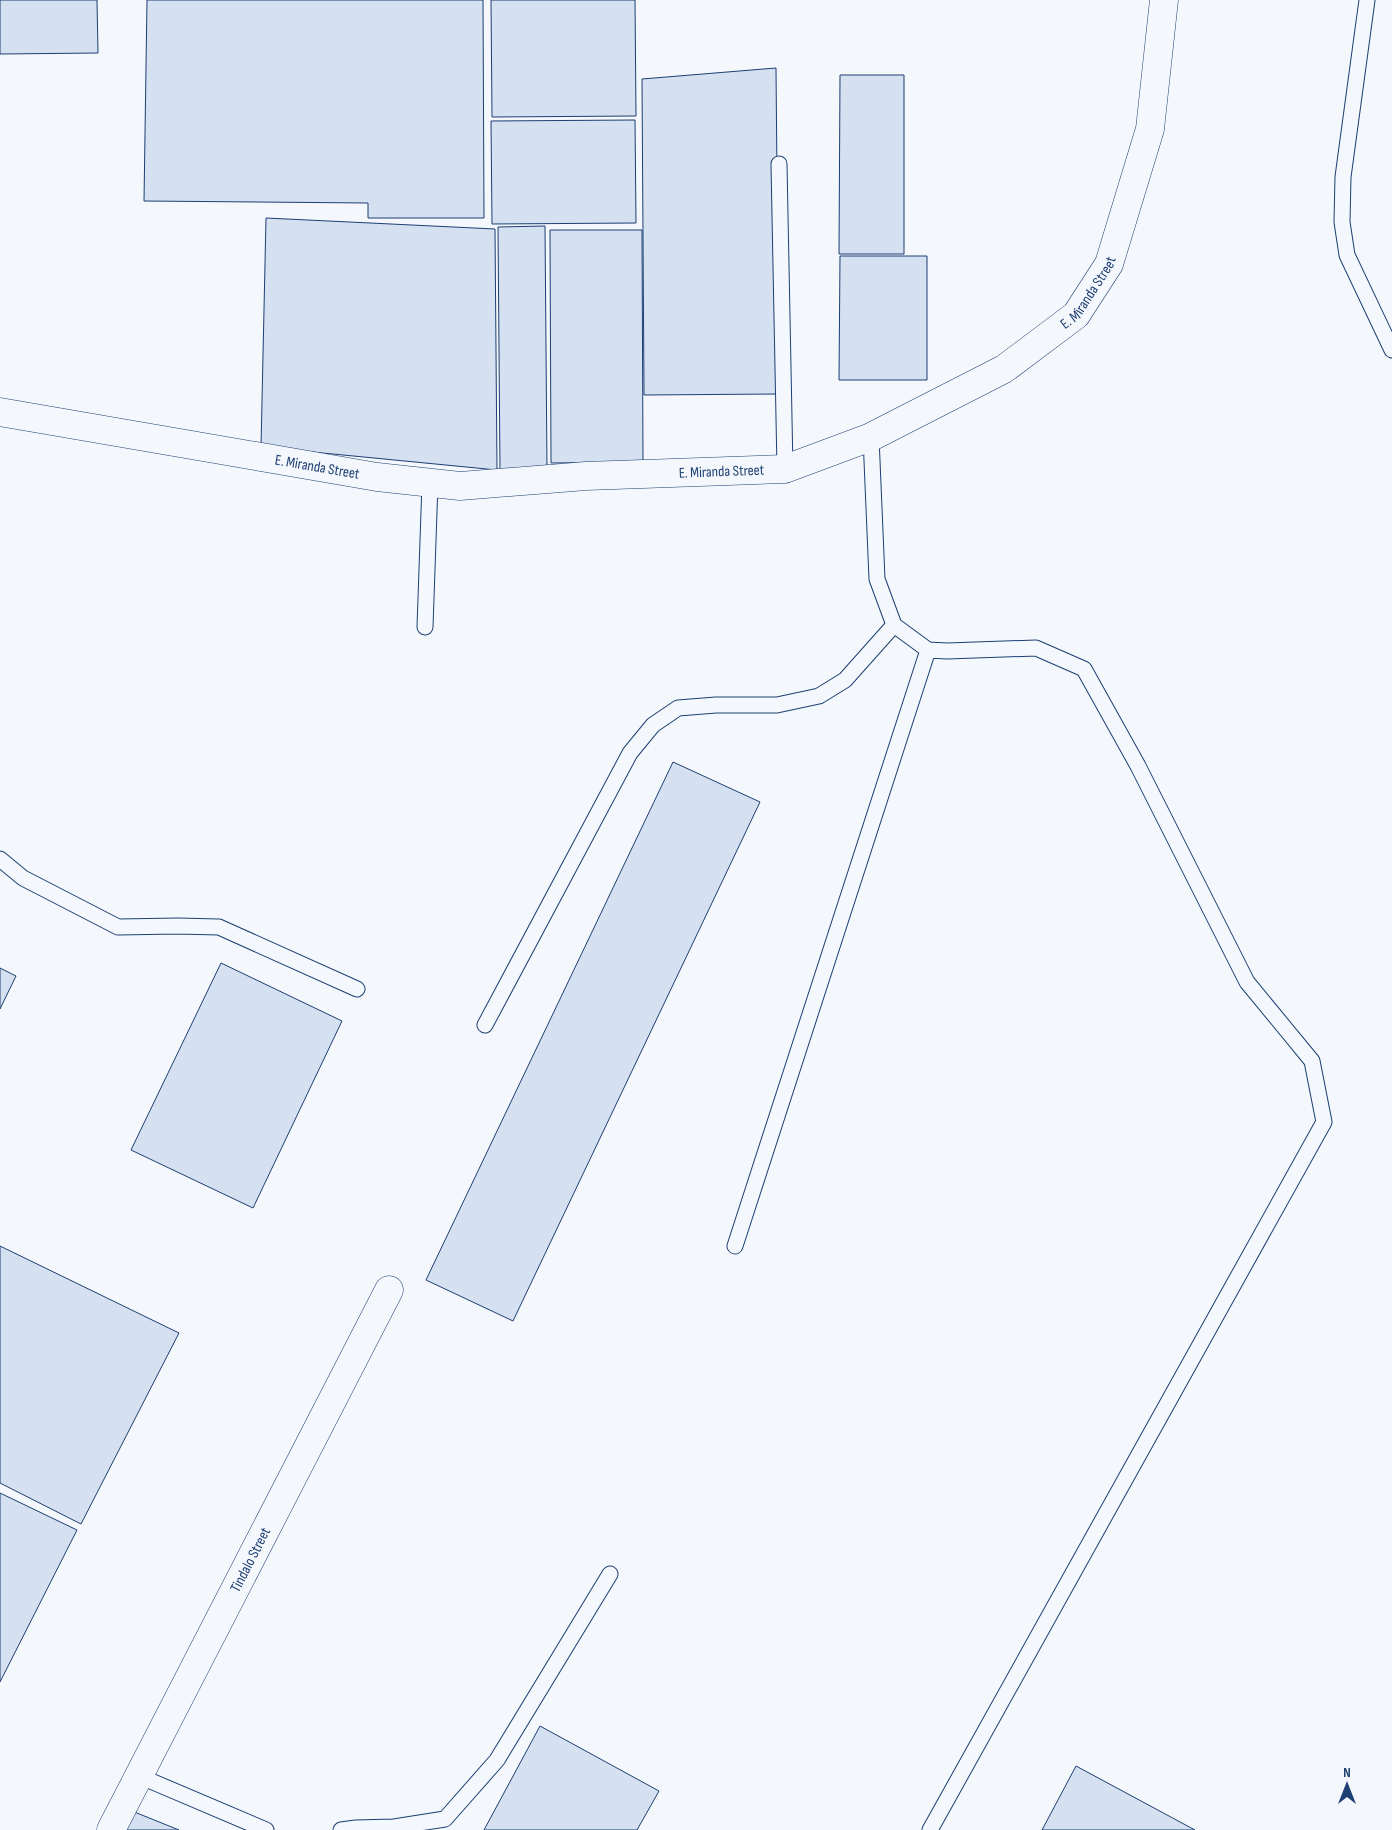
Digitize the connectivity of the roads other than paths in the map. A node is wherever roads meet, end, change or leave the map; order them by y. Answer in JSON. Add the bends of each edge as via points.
{"nodes":[{"id":1,"x":1164,"y":0,"type":"edge"},
{"id":2,"x":1367,"y":0,"type":"edge"},
{"id":3,"x":779,"y":164,"type":"dead end"},
{"id":4,"x":1392,"y":350,"type":"edge"},
{"id":5,"x":0,"y":412,"type":"edge"},
{"id":6,"x":871,"y":437,"type":"junction"},
{"id":7,"x":785,"y":469,"type":"junction"},
{"id":8,"x":430,"y":483,"type":"junction"},
{"id":9,"x":424,"y":626,"type":"dead end"},
{"id":10,"x":894,"y":626,"type":"junction"},
{"id":11,"x":928,"y":650,"type":"junction"},
{"id":12,"x":0,"y":859,"type":"edge"},
{"id":13,"x":357,"y":989,"type":"dead end"},
{"id":14,"x":485,"y":1025,"type":"dead end"},
{"id":15,"x":735,"y":1246,"type":"dead end"},
{"id":16,"x":389,"y":1290,"type":"dead end"},
{"id":17,"x":610,"y":1574,"type":"dead end"},
{"id":18,"x":139,"y":1776,"type":"junction"},
{"id":19,"x":111,"y":1830,"type":"edge"},
{"id":20,"x":266,"y":1830,"type":"edge"},
{"id":21,"x":341,"y":1830,"type":"edge"},
{"id":22,"x":930,"y":1830,"type":"edge"}],
"edges":[{"from":1,"to":6,"type":"street","name":"E. Miranda Street","via":[[1150,129],[1110,264],[1076,315],[1004,369]]},
{"from":2,"to":4,"type":"lane","via":[[1343,177],[1342,222],[1347,255]]},
{"from":3,"to":7,"type":"lane"},
{"from":5,"to":8,"type":"street","name":"E. Miranda Street","via":[[377,477]]},
{"from":6,"to":7,"type":"street","name":"E. Miranda Street"},
{"from":6,"to":10,"type":"lane","via":[[877,579]]},
{"from":7,"to":8,"type":"street","name":"E. Miranda Street","via":[[586,476],[460,486]]},
{"from":8,"to":9,"type":"lane"},
{"from":10,"to":11,"type":"lane"},
{"from":10,"to":14,"type":"lane","via":[[845,680],[819,696],[777,705],[678,708],[653,725],[630,753]]},
{"from":11,"to":15,"type":"lane"},
{"from":11,"to":22,"type":"lane","via":[[1036,648],[1084,669],[1138,766],[1247,982],[1312,1061],[1324,1122]]},
{"from":12,"to":13,"type":"lane","via":[[23,878],[118,927],[219,927]]},
{"from":16,"to":18,"type":"street","name":"Tindalo Street"},
{"from":17,"to":21,"type":"lane","via":[[496,1760],[445,1818],[394,1827]]},
{"from":18,"to":19,"type":"street","name":"Tindalo Street"},
{"from":18,"to":20,"type":"lane"}]}
